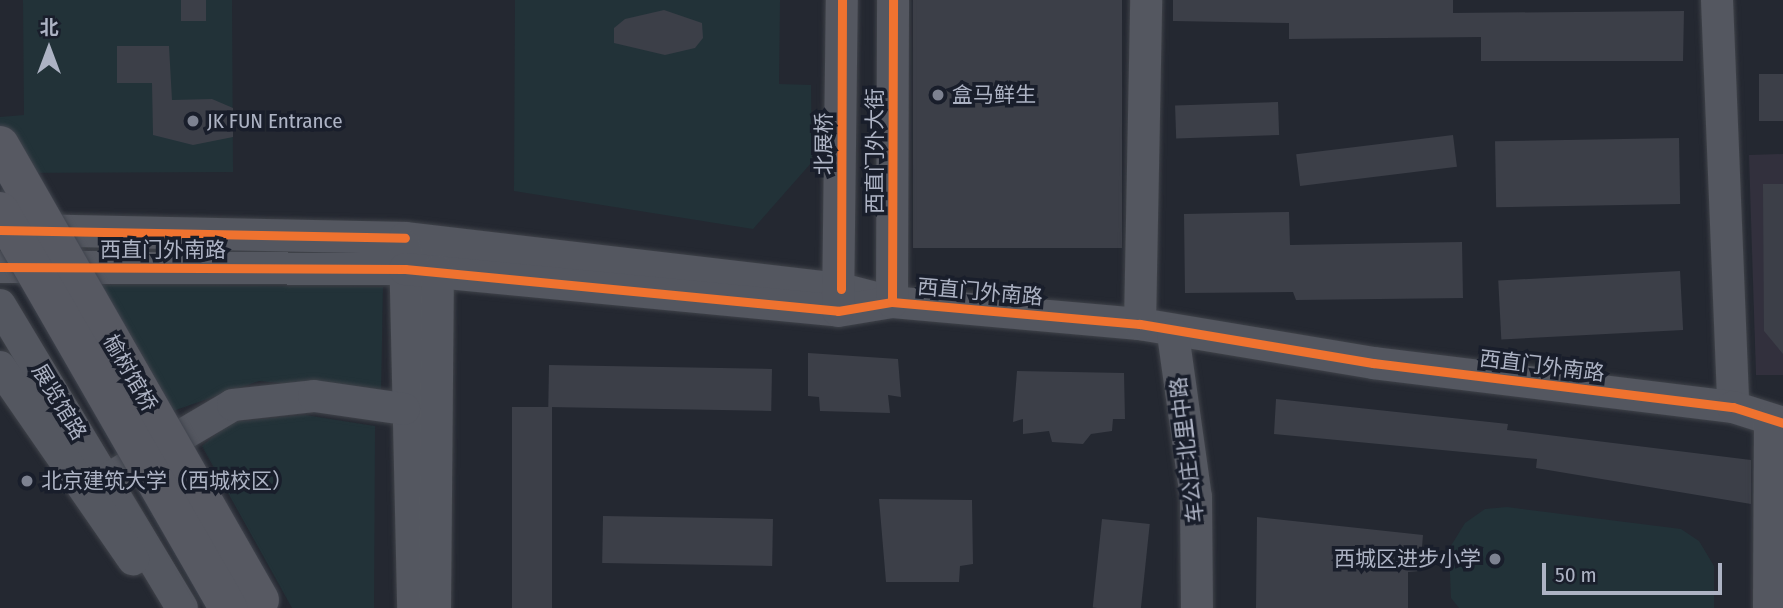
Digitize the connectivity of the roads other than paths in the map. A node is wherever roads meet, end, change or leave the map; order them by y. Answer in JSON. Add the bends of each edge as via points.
{"nodes":[{"id":1,"x":842,"y":0,"type":"edge"},
{"id":2,"x":893,"y":0,"type":"edge"},
{"id":3,"x":1146,"y":0,"type":"edge"},
{"id":4,"x":1717,"y":0,"type":"edge"},
{"id":5,"x":0,"y":145,"type":"edge"},
{"id":6,"x":0,"y":211,"type":"edge"},
{"id":7,"x":0,"y":230,"type":"edge"},
{"id":8,"x":405,"y":253,"type":"junction"},
{"id":9,"x":0,"y":267,"type":"edge"},
{"id":10,"x":438,"y":271,"type":"junction"},
{"id":11,"x":840,"y":300,"type":"junction"},
{"id":12,"x":892,"y":302,"type":"junction"},
{"id":13,"x":0,"y":305,"type":"edge"},
{"id":14,"x":1140,"y":324,"type":"junction"},
{"id":15,"x":1172,"y":334,"type":"junction"},
{"id":16,"x":0,"y":367,"type":"edge"},
{"id":17,"x":1733,"y":407,"type":"junction"},
{"id":18,"x":404,"y":409,"type":"junction"},
{"id":19,"x":1776,"y":422,"type":"edge"},
{"id":20,"x":106,"y":480,"type":"junction"},
{"id":21,"x":244,"y":604,"type":"edge"},
{"id":22,"x":174,"y":608,"type":"edge"},
{"id":23,"x":182,"y":608,"type":"edge"},
{"id":24,"x":413,"y":608,"type":"edge"},
{"id":25,"x":435,"y":608,"type":"edge"},
{"id":26,"x":1197,"y":608,"type":"edge"},
{"id":27,"x":1769,"y":608,"type":"edge"}],
"edges":[{"from":1,"to":11,"type":"street","name":"北展桥"},
{"from":2,"to":12,"type":"street","name":"西直门外大街"},
{"from":3,"to":14,"type":"street"},
{"from":4,"to":17,"type":"street"},
{"from":5,"to":21,"type":"main road","name":"榆树馆桥","bridge":true},
{"from":6,"to":21,"type":"main road","name":"榆树馆桥","bridge":true},
{"from":7,"to":8,"type":"street","name":"西直门外南路"},
{"from":8,"to":9,"type":"street","name":"西直门外南路"},
{"from":8,"to":10,"type":"street","name":"西直门外南路"},
{"from":8,"to":11,"type":"street","name":"西直门外南路"},
{"from":8,"to":18,"type":"street"},
{"from":10,"to":11,"type":"street","name":"西直门外南路"},
{"from":10,"to":25,"type":"street"},
{"from":11,"to":12,"type":"street","name":"西直门外南路"},
{"from":12,"to":14,"type":"street","name":"西直门外南路"},
{"from":13,"to":20,"type":"street","name":"展览馆路"},
{"from":14,"to":15,"type":"street","name":"西直门外南路"},
{"from":15,"to":17,"type":"street","name":"西直门外南路"},
{"from":15,"to":26,"type":"street","name":"车公庄北里中路","via":[[1196,498]]},
{"from":16,"to":22,"type":"street","via":[[122,546]]},
{"from":17,"to":19,"type":"street","name":"西直门外南路"},
{"from":18,"to":20,"type":"street","via":[[314,396],[233,405]]},
{"from":18,"to":24,"type":"street"},
{"from":19,"to":27,"type":"street"},
{"from":20,"to":23,"type":"street","name":"展览馆路"}]}
